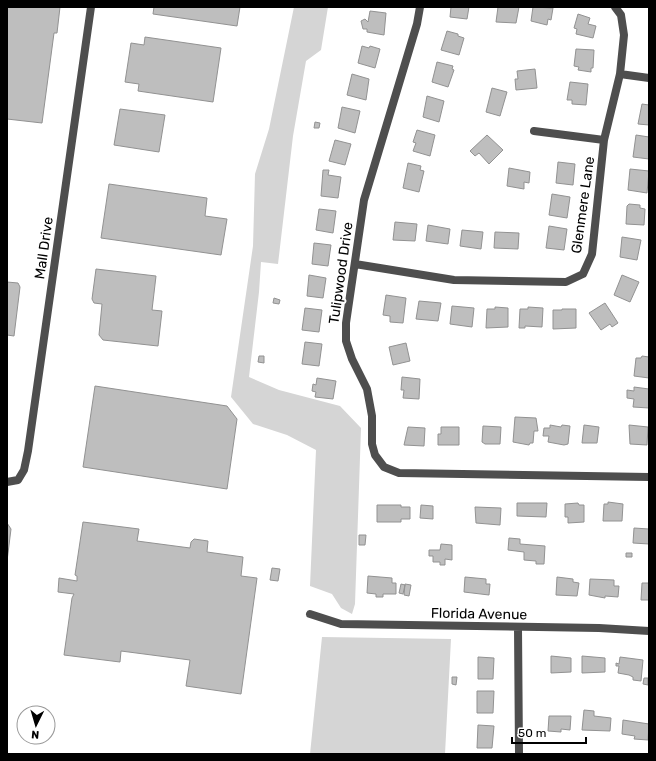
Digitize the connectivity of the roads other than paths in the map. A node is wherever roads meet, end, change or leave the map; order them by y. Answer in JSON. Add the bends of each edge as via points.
{"nodes":[{"id":1,"x":91,"y":7,"type":"edge"},
{"id":2,"x":420,"y":7,"type":"edge"},
{"id":3,"x":615,"y":7,"type":"edge"},
{"id":4,"x":620,"y":74,"type":"junction"},
{"id":5,"x":649,"y":78,"type":"edge"},
{"id":6,"x":534,"y":131,"type":"dead end"},
{"id":7,"x":604,"y":140,"type":"junction"},
{"id":8,"x":355,"y":264,"type":"junction"},
{"id":9,"x":649,"y":477,"type":"edge"},
{"id":10,"x":7,"y":482,"type":"edge"},
{"id":11,"x":310,"y":614,"type":"dead end"},
{"id":12,"x":518,"y":628,"type":"junction"},
{"id":13,"x":649,"y":631,"type":"edge"},
{"id":14,"x":519,"y":754,"type":"edge"}],
"edges":[{"from":1,"to":10,"type":"street","name":"Mall Drive","via":[[28,451],[24,470],[18,480]]},
{"from":2,"to":8,"type":"street","name":"Tulipwood Drive","via":[[364,200]]},
{"from":3,"to":4,"type":"street","name":"Glenmere Lane","via":[[620,15],[624,35]]},
{"from":4,"to":5,"type":"street"},
{"from":4,"to":7,"type":"street","name":"Glenmere Lane"},
{"from":6,"to":7,"type":"street"},
{"from":7,"to":8,"type":"street","name":"Glenmere Lane","via":[[592,254],[583,274],[566,282],[454,280]]},
{"from":8,"to":9,"type":"street","name":"Tulipwood Drive","via":[[346,323],[346,341],[367,389],[372,416],[372,444],[375,455],[384,467],[399,473]]},
{"from":11,"to":12,"type":"street","name":"Florida Avenue","via":[[341,624]]},
{"from":12,"to":13,"type":"street","name":"Florida Avenue"},
{"from":12,"to":14,"type":"street"}]}
